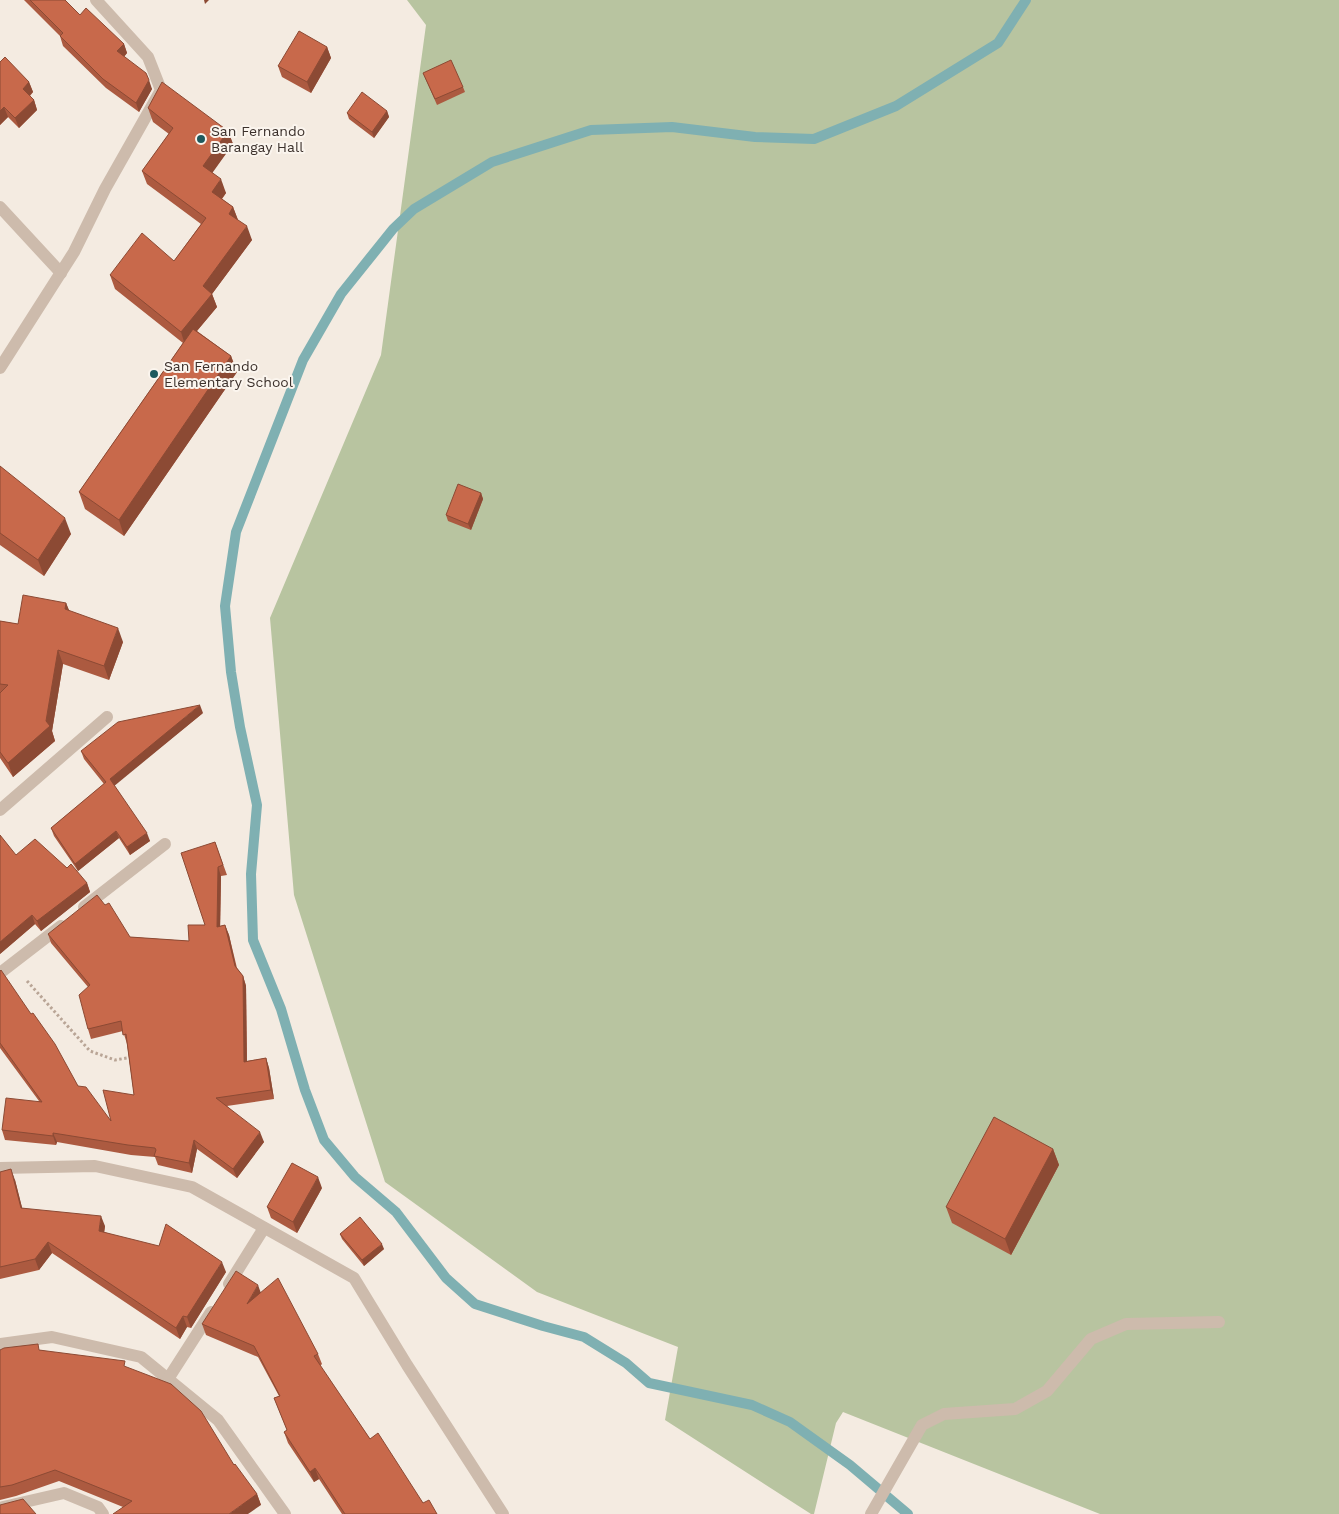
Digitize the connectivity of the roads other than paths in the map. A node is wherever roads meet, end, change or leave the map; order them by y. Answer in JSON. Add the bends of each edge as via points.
{"nodes":[{"id":1,"x":96,"y":0,"type":"edge"},
{"id":2,"x":0,"y":207,"type":"edge"},
{"id":3,"x":61,"y":273,"type":"junction"},
{"id":4,"x":0,"y":368,"type":"edge"},
{"id":5,"x":107,"y":717,"type":"dead end"},
{"id":6,"x":0,"y":810,"type":"edge"},
{"id":7,"x":165,"y":844,"type":"dead end"},
{"id":8,"x":0,"y":972,"type":"edge"},
{"id":9,"x":0,"y":1168,"type":"edge"},
{"id":10,"x":264,"y":1228,"type":"junction"},
{"id":11,"x":1220,"y":1322,"type":"dead end"},
{"id":12,"x":0,"y":1344,"type":"edge"},
{"id":13,"x":168,"y":1379,"type":"junction"},
{"id":14,"x":0,"y":1509,"type":"edge"},
{"id":15,"x":102,"y":1514,"type":"edge"},
{"id":16,"x":285,"y":1514,"type":"edge"},
{"id":17,"x":503,"y":1514,"type":"edge"},
{"id":18,"x":871,"y":1514,"type":"edge"}],
"edges":[{"from":1,"to":3,"type":"street","via":[[148,57],[160,90]]},
{"from":2,"to":3,"type":"street"},
{"from":3,"to":4,"type":"street"},
{"from":5,"to":6,"type":"street"},
{"from":7,"to":8,"type":"street"},
{"from":9,"to":10,"type":"street","via":[[95,1166],[192,1187]]},
{"from":10,"to":13,"type":"street"},
{"from":10,"to":17,"type":"street","via":[[354,1278]]},
{"from":11,"to":18,"type":"street","via":[[1126,1324],[1091,1338],[1048,1391],[1014,1409],[944,1414],[922,1425]]},
{"from":12,"to":13,"type":"street","via":[[52,1337],[141,1357]]},
{"from":13,"to":16,"type":"street","via":[[218,1420]]},
{"from":14,"to":15,"type":"street","via":[[64,1493],[98,1507]]}]}
